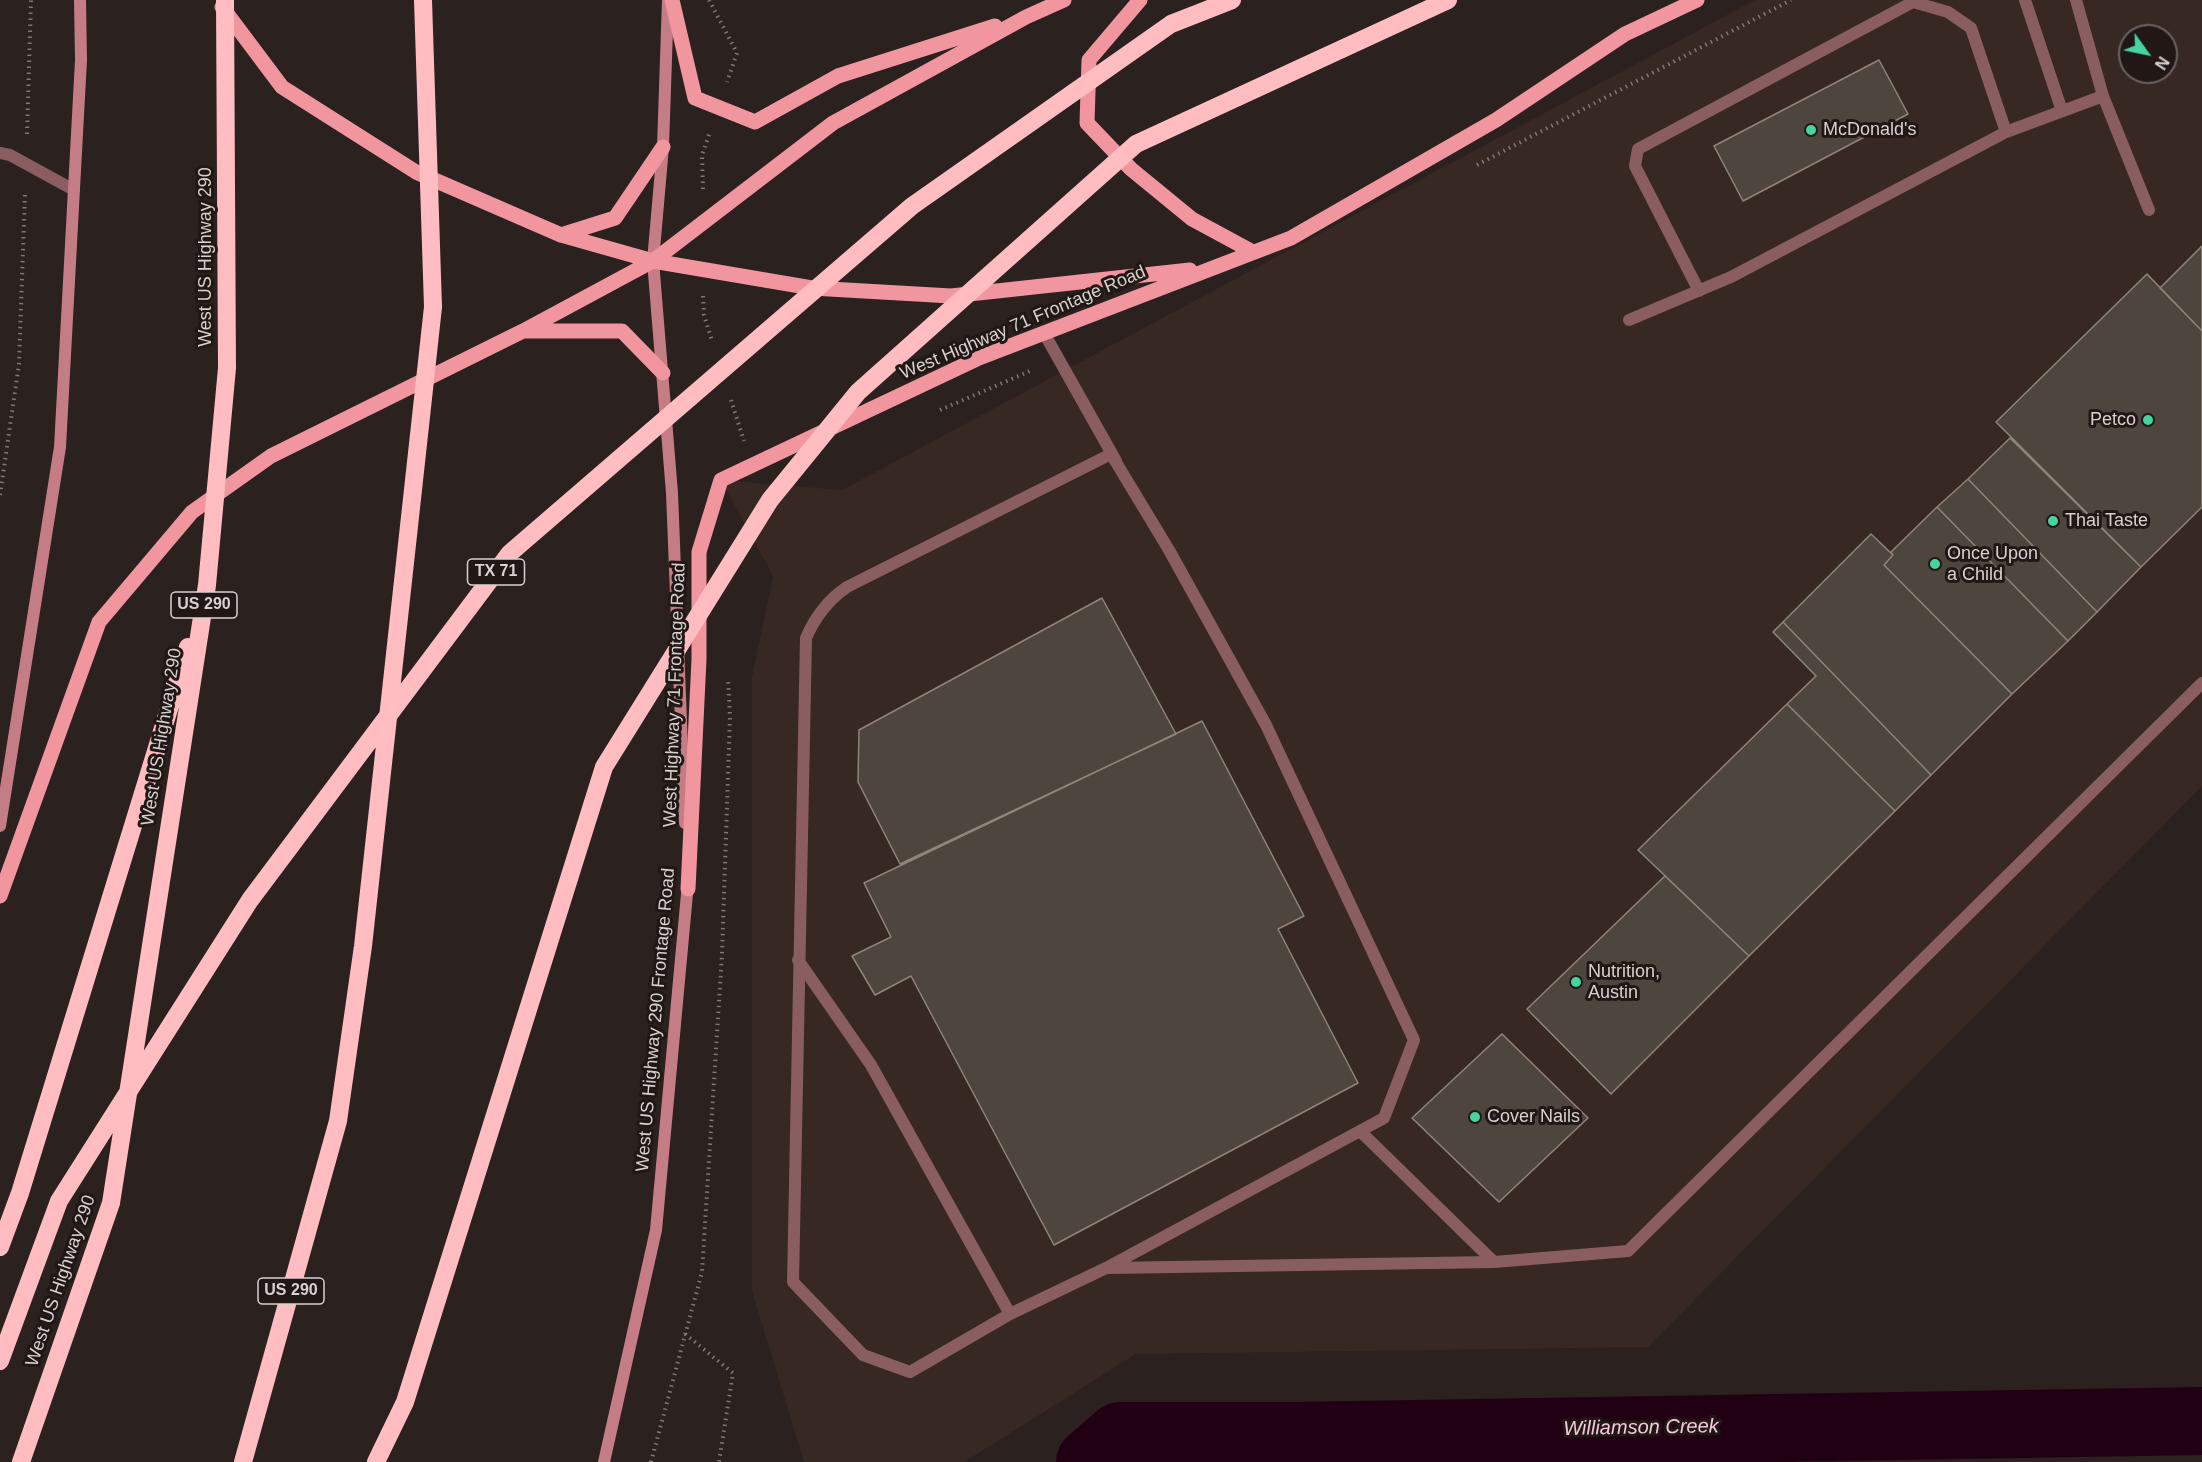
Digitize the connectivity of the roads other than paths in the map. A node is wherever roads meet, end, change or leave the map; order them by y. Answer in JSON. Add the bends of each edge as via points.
{"nodes":[{"id":1,"x":80,"y":0,"type":"edge"},
{"id":2,"x":217,"y":0,"type":"edge"},
{"id":3,"x":225,"y":0,"type":"edge"},
{"id":4,"x":423,"y":0,"type":"edge"},
{"id":5,"x":670,"y":0,"type":"edge"},
{"id":6,"x":1064,"y":0,"type":"edge"},
{"id":7,"x":1140,"y":0,"type":"edge"},
{"id":8,"x":1232,"y":0,"type":"edge"},
{"id":9,"x":1448,"y":0,"type":"edge"},
{"id":10,"x":1674,"y":0,"type":"edge"},
{"id":11,"x":1697,"y":0,"type":"edge"},
{"id":12,"x":1706,"y":0,"type":"edge"},
{"id":13,"x":2025,"y":0,"type":"edge"},
{"id":14,"x":2076,"y":0,"type":"edge"},
{"id":15,"x":1026,"y":16,"type":"junction"},
{"id":16,"x":1625,"y":34,"type":"junction"},
{"id":17,"x":2103,"y":96,"type":"junction"},
{"id":18,"x":2062,"y":111,"type":"junction"},
{"id":19,"x":2006,"y":132,"type":"junction"},
{"id":20,"x":663,"y":147,"type":"junction"},
{"id":21,"x":0,"y":153,"type":"edge"},
{"id":22,"x":74,"y":190,"type":"junction"},
{"id":23,"x":2149,"y":210,"type":"dead end"},
{"id":24,"x":561,"y":235,"type":"junction"},
{"id":25,"x":1253,"y":252,"type":"junction"},
{"id":26,"x":653,"y":261,"type":"junction"},
{"id":27,"x":1210,"y":267,"type":"junction"},
{"id":28,"x":1699,"y":291,"type":"junction"},
{"id":29,"x":1629,"y":320,"type":"dead end"},
{"id":30,"x":523,"y":331,"type":"junction"},
{"id":31,"x":1044,"y":333,"type":"junction"},
{"id":32,"x":663,"y":373,"type":"junction"},
{"id":33,"x":1122,"y":472,"type":"junction"},
{"id":34,"x":207,"y":585,"type":"junction"},
{"id":35,"x":2202,"y":683,"type":"edge"},
{"id":36,"x":0,"y":826,"type":"edge"},
{"id":37,"x":688,"y":889,"type":"junction"},
{"id":38,"x":0,"y":896,"type":"edge"},
{"id":39,"x":798,"y":960,"type":"junction"},
{"id":40,"x":1360,"y":1131,"type":"junction"},
{"id":41,"x":0,"y":1247,"type":"edge"},
{"id":42,"x":1494,"y":1262,"type":"junction"},
{"id":43,"x":1106,"y":1268,"type":"junction"},
{"id":44,"x":1010,"y":1314,"type":"junction"},
{"id":45,"x":0,"y":1361,"type":"edge"},
{"id":46,"x":21,"y":1462,"type":"edge"},
{"id":47,"x":243,"y":1462,"type":"edge"},
{"id":48,"x":376,"y":1462,"type":"edge"},
{"id":49,"x":604,"y":1462,"type":"edge"}],
"edges":[{"from":1,"to":22,"type":"main road"},
{"from":2,"to":24,"type":"main road","via":[[282,87],[416,172]]},
{"from":3,"to":34,"type":"highway","name":"West US Highway 290","number":"US 290","via":[[227,368]]},
{"from":4,"to":47,"type":"highway","number":"US 290","via":[[433,307],[363,946],[338,1121]]},
{"from":5,"to":15,"type":"main road","via":[[695,98],[755,122],[838,76]]},
{"from":5,"to":20,"type":"main road","name":"West US Highway 290 Frontage Road"},
{"from":6,"to":15,"type":"main road"},
{"from":7,"to":25,"type":"main road","via":[[1089,60],[1087,123],[1131,169],[1191,219]]},
{"from":8,"to":45,"type":"highway","number":"TX 71","via":[[1172,24],[912,206],[510,554],[250,900],[59,1201]]},
{"from":9,"to":48,"type":"highway","via":[[1136,144],[858,392],[770,500],[604,767],[405,1402]]},
{"from":10,"to":16,"type":"main road"},
{"from":11,"to":16,"type":"main road","name":"West Highway 71 Frontage Road"},
{"from":12,"to":16,"type":"lane"},
{"from":13,"to":18,"type":"lane"},
{"from":14,"to":17,"type":"lane"},
{"from":15,"to":26,"type":"main road","via":[[833,123]]},
{"from":16,"to":25,"type":"main road","name":"West Highway 71 Frontage Road","via":[[1496,120],[1291,238]]},
{"from":17,"to":18,"type":"lane"},
{"from":17,"to":23,"type":"lane"},
{"from":18,"to":19,"type":"lane"},
{"from":19,"to":28,"type":"lane","via":[[1731,278]]},
{"from":19,"to":28,"type":"lane","via":[[1971,28],[1948,12],[1913,2],[1638,148],[1635,166]]},
{"from":20,"to":24,"type":"main road","via":[[615,218]]},
{"from":20,"to":26,"type":"main road","name":"West US Highway 290 Frontage Road"},
{"from":21,"to":22,"type":"lane"},
{"from":22,"to":36,"type":"main road","via":[[60,447]]},
{"from":24,"to":26,"type":"main road"},
{"from":25,"to":27,"type":"main road","name":"West Highway 71 Frontage Road"},
{"from":26,"to":27,"type":"main road","via":[[812,288],[951,296]]},
{"from":26,"to":30,"type":"main road"},
{"from":26,"to":32,"type":"main road","name":"West US Highway 290 Frontage Road"},
{"from":27,"to":31,"type":"main road","name":"West Highway 71 Frontage Road"},
{"from":28,"to":29,"type":"lane"},
{"from":30,"to":32,"type":"main road","via":[[622,331]]},
{"from":30,"to":38,"type":"main road","via":[[271,456],[192,512],[99,622]]},
{"from":31,"to":33,"type":"lane"},
{"from":31,"to":37,"type":"main road","name":"West Highway 71 Frontage Road","via":[[979,358],[721,480],[699,552],[699,659]]},
{"from":32,"to":37,"type":"main road","name":"West US Highway 290 Frontage Road","via":[[672,494]]},
{"from":33,"to":39,"type":"lane","via":[[1112,454],[847,587],[814,619],[806,638]]},
{"from":33,"to":40,"type":"lane","via":[[1266,725],[1414,1040],[1384,1118]]},
{"from":34,"to":41,"type":"highway"},
{"from":34,"to":46,"type":"highway","name":"West US Highway 290","number":"US 290","via":[[111,1203]]},
{"from":35,"to":42,"type":"lane","via":[[1628,1251]]},
{"from":37,"to":49,"type":"main road","name":"West US Highway 290 Frontage Road","via":[[656,1230]]},
{"from":39,"to":44,"type":"lane","via":[[871,1065]]},
{"from":39,"to":44,"type":"lane","via":[[792,1282],[863,1355],[910,1372]]},
{"from":40,"to":42,"type":"lane"},
{"from":40,"to":43,"type":"lane"},
{"from":42,"to":43,"type":"lane"},
{"from":43,"to":44,"type":"lane"}]}
